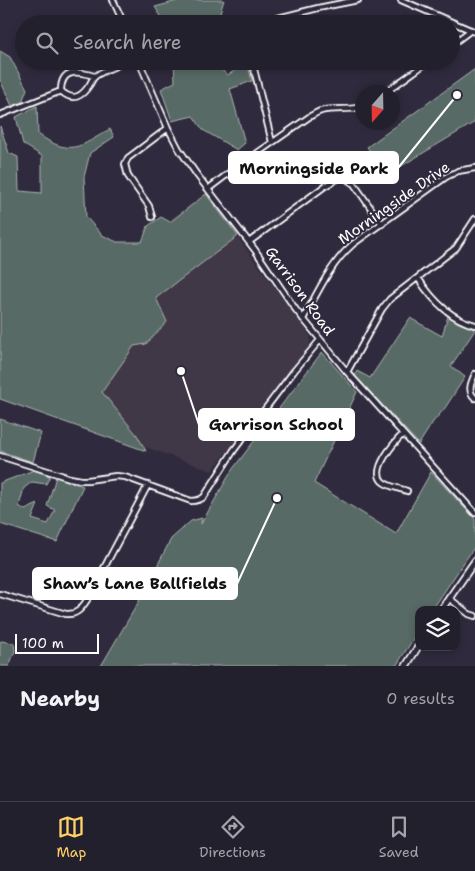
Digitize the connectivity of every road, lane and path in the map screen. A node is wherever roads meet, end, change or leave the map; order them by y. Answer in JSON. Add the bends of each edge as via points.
{"nodes":[{"id":1,"x":113,"y":0,"type":"edge"},
{"id":2,"x":355,"y":0,"type":"edge"},
{"id":3,"x":401,"y":0,"type":"edge"},
{"id":4,"x":120,"y":15,"type":"edge"},
{"id":5,"x":290,"y":15,"type":"edge"},
{"id":6,"x":436,"y":15,"type":"edge"},
{"id":7,"x":460,"y":25,"type":"edge"},
{"id":8,"x":473,"y":31,"type":"edge"},
{"id":9,"x":460,"y":39,"type":"edge"},
{"id":10,"x":107,"y":70,"type":"edge"},
{"id":11,"x":143,"y":70,"type":"edge"},
{"id":12,"x":254,"y":70,"type":"edge"},
{"id":13,"x":417,"y":70,"type":"edge"},
{"id":14,"x":94,"y":76,"type":"junction"},
{"id":15,"x":396,"y":85,"type":"edge"},
{"id":16,"x":61,"y":91,"type":"junction"},
{"id":17,"x":355,"y":108,"type":"edge"},
{"id":18,"x":0,"y":115,"type":"edge"},
{"id":19,"x":168,"y":128,"type":"junction"},
{"id":20,"x":272,"y":142,"type":"junction"},
{"id":21,"x":475,"y":168,"type":"edge"},
{"id":22,"x":208,"y":189,"type":"junction"},
{"id":23,"x":152,"y":217,"type":"dead end"},
{"id":24,"x":475,"y":219,"type":"edge"},
{"id":25,"x":382,"y":224,"type":"junction"},
{"id":26,"x":248,"y":242,"type":"junction"},
{"id":27,"x":418,"y":278,"type":"junction"},
{"id":28,"x":303,"y":319,"type":"junction"},
{"id":29,"x":475,"y":325,"type":"edge"},
{"id":30,"x":320,"y":340,"type":"junction"},
{"id":31,"x":347,"y":372,"type":"junction"},
{"id":32,"x":475,"y":374,"type":"edge"},
{"id":33,"x":475,"y":398,"type":"edge"},
{"id":34,"x":403,"y":434,"type":"junction"},
{"id":35,"x":0,"y":456,"type":"edge"},
{"id":36,"x":148,"y":485,"type":"junction"},
{"id":37,"x":407,"y":491,"type":"dead end"},
{"id":38,"x":475,"y":513,"type":"edge"},
{"id":39,"x":475,"y":561,"type":"edge"},
{"id":40,"x":0,"y":594,"type":"edge"},
{"id":41,"x":449,"y":598,"type":"junction"},
{"id":42,"x":444,"y":606,"type":"edge"},
{"id":43,"x":475,"y":616,"type":"edge"},
{"id":44,"x":415,"y":651,"type":"edge"},
{"id":45,"x":406,"y":666,"type":"edge"}],
"edges":[{"from":1,"to":4,"type":"street"},
{"from":2,"to":5,"type":"street"},
{"from":3,"to":6,"type":"street"},
{"from":7,"to":8,"type":"street"},
{"from":8,"to":9,"type":"street"},
{"from":10,"to":14,"type":"street"},
{"from":11,"to":19,"type":"street","name":"Garrison Road"},
{"from":12,"to":20,"type":"street"},
{"from":13,"to":15,"type":"street"},
{"from":14,"to":16,"type":"street","via":[[80,96],[69,96]]},
{"from":14,"to":16,"type":"street","via":[[70,73],[63,80]]},
{"from":16,"to":18,"type":"street"},
{"from":17,"to":20,"type":"street","via":[[321,111]]},
{"from":19,"to":22,"type":"street","name":"Garrison Road"},
{"from":19,"to":23,"type":"street","via":[[124,164]]},
{"from":20,"to":22,"type":"street"},
{"from":21,"to":25,"type":"street","name":"Morningside Drive","via":[[452,174]]},
{"from":22,"to":26,"type":"street","name":"Garrison Road"},
{"from":24,"to":27,"type":"street","via":[[456,248]]},
{"from":25,"to":26,"type":"street","via":[[354,184],[344,177],[325,186]]},
{"from":25,"to":28,"type":"street","name":"Morningside Drive","via":[[343,253]]},
{"from":26,"to":28,"type":"street","name":"Garrison Road"},
{"from":27,"to":29,"type":"street","via":[[437,302]]},
{"from":27,"to":31,"type":"street","via":[[382,309]]},
{"from":28,"to":30,"type":"street","name":"Garrison Road"},
{"from":30,"to":31,"type":"street","name":"Garrison Road"},
{"from":30,"to":36,"type":"street","via":[[234,450],[201,500],[191,501]]},
{"from":31,"to":34,"type":"street","name":"Garrison Road"},
{"from":32,"to":33,"type":"street","via":[[470,391]]},
{"from":34,"to":37,"type":"street","via":[[389,449],[379,476],[385,483]]},
{"from":34,"to":38,"type":"street","name":"Garrison Road"},
{"from":35,"to":36,"type":"street","via":[[70,478],[88,480],[116,476]]},
{"from":36,"to":40,"type":"street","via":[[87,600],[76,614],[66,614]]},
{"from":39,"to":41,"type":"street"},
{"from":41,"to":42,"type":"street"},
{"from":41,"to":43,"type":"street"},
{"from":44,"to":45,"type":"street"}]}
